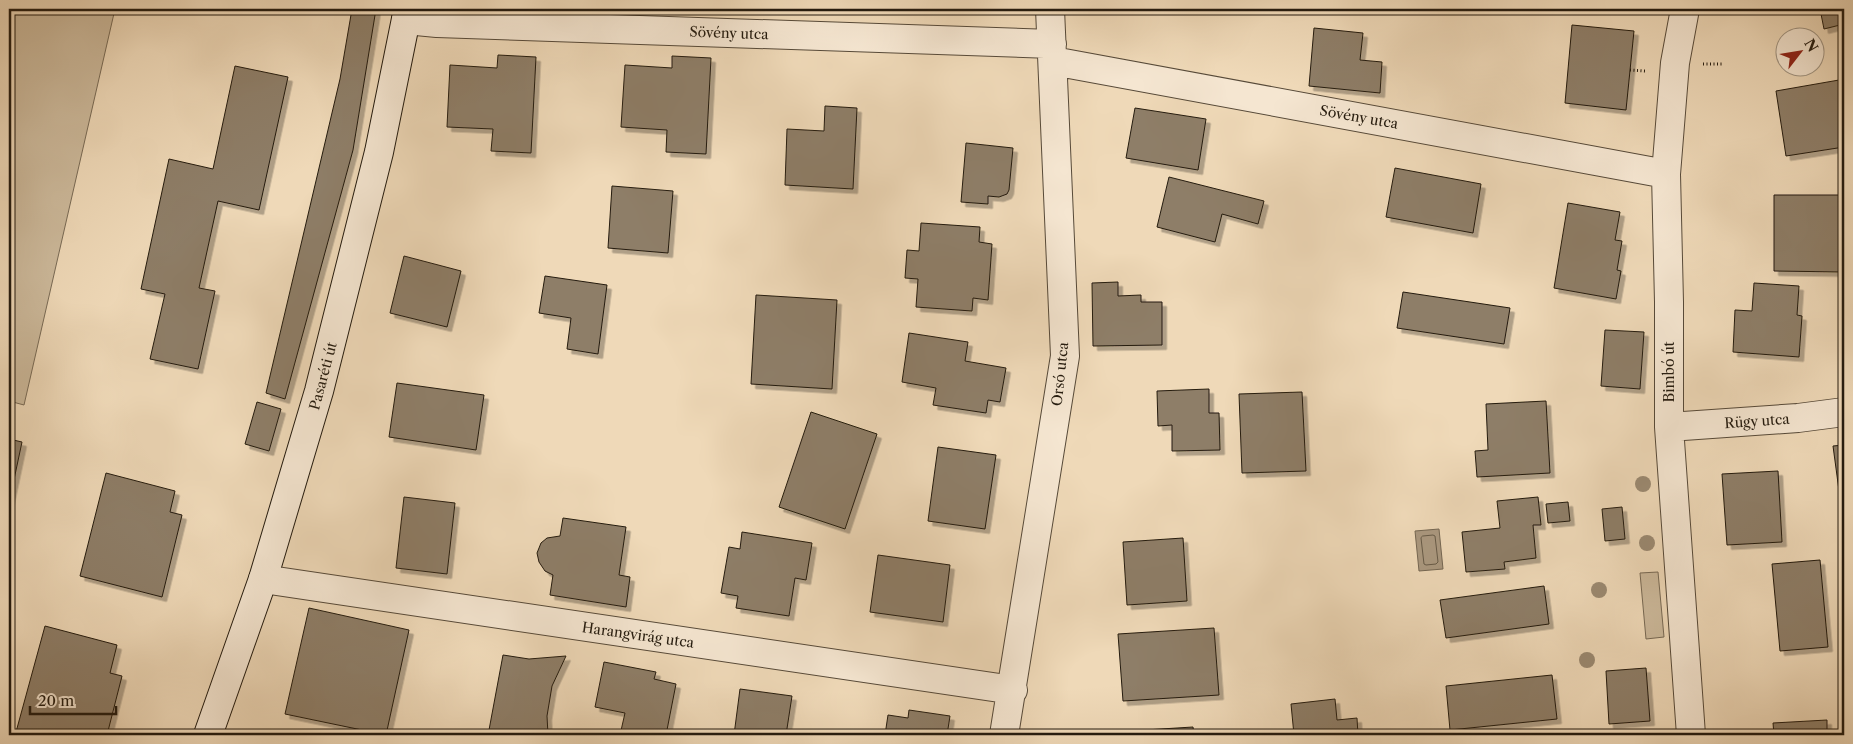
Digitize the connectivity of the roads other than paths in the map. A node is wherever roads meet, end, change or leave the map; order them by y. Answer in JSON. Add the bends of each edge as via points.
{"nodes":[{"id":1,"x":1050,"y":9,"type":"edge"},
{"id":2,"x":1685,"y":9,"type":"edge"},
{"id":3,"x":407,"y":15,"type":"edge"},
{"id":4,"x":1053,"y":52,"type":"junction"},
{"id":5,"x":1666,"y":174,"type":"junction"},
{"id":6,"x":1844,"y":412,"type":"edge"},
{"id":7,"x":1669,"y":427,"type":"junction"},
{"id":8,"x":263,"y":579,"type":"junction"},
{"id":9,"x":1012,"y":690,"type":"junction"},
{"id":10,"x":208,"y":735,"type":"edge"},
{"id":11,"x":1004,"y":735,"type":"edge"},
{"id":12,"x":1691,"y":735,"type":"edge"}],
"edges":[{"from":1,"to":4,"type":"street","name":"Orsó utca"},
{"from":2,"to":5,"type":"street","name":"Bimbó út","via":[[1675,63]]},
{"from":3,"to":4,"type":"street","name":"Sövény utca","via":[[457,24]]},
{"from":3,"to":8,"type":"street","name":"Pasaréti út","via":[[379,152],[320,391]]},
{"from":4,"to":5,"type":"street","name":"Sövény utca"},
{"from":4,"to":9,"type":"street","name":"Orsó utca","via":[[1065,356]]},
{"from":5,"to":7,"type":"street","name":"Bimbó út"},
{"from":6,"to":7,"type":"street","name":"Rügy utca"},
{"from":7,"to":12,"type":"street","name":"Bimbó út"},
{"from":8,"to":9,"type":"street","name":"Harangvirág utca"},
{"from":8,"to":10,"type":"street","name":"Pasaréti út"},
{"from":9,"to":11,"type":"street","name":"Orsó utca"}]}
